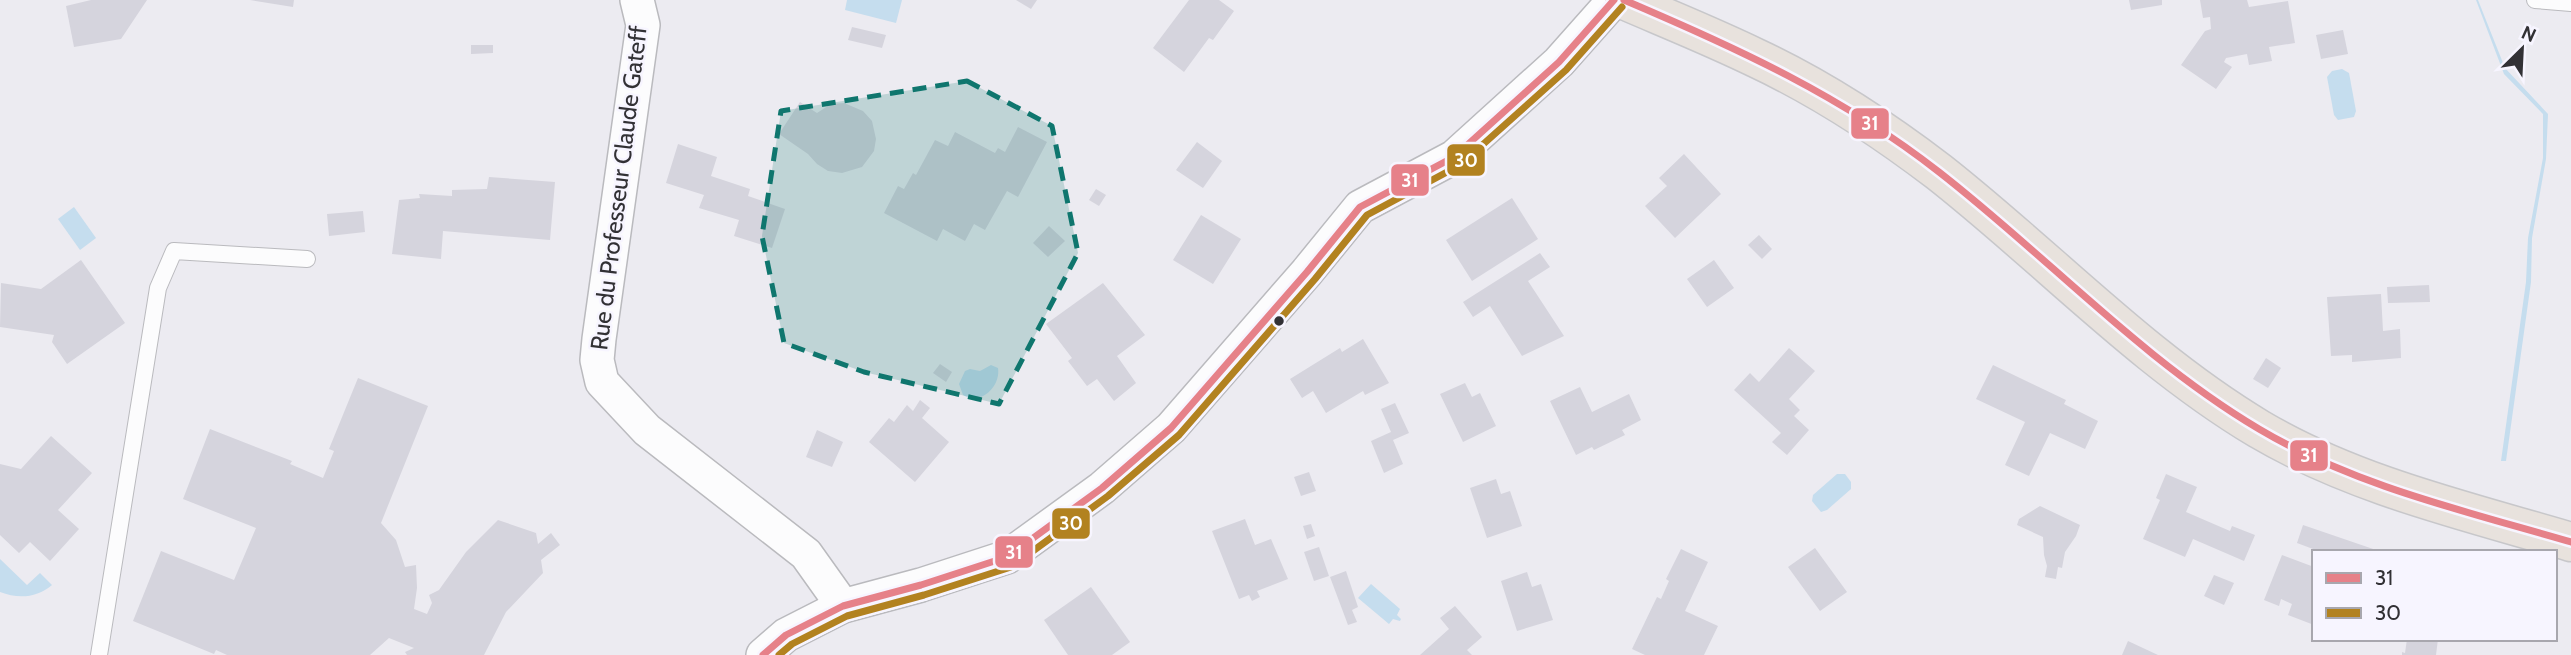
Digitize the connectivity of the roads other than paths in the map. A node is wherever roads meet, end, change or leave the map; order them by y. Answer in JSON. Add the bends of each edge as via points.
{"nodes":[{"id":1,"x":637,"y":0,"type":"edge"},
{"id":2,"x":1614,"y":0,"type":"edge"},
{"id":3,"x":1624,"y":0,"type":"edge"},
{"id":4,"x":2535,"y":0,"type":"edge"},
{"id":5,"x":2571,"y":3,"type":"edge"},
{"id":6,"x":307,"y":259,"type":"dead end"},
{"id":7,"x":2571,"y":542,"type":"edge"},
{"id":8,"x":843,"y":606,"type":"junction"},
{"id":9,"x":99,"y":655,"type":"edge"},
{"id":10,"x":763,"y":655,"type":"edge"}],
"edges":[{"from":1,"to":8,"type":"street","name":"Rue du Professeur Claude Gateff","via":[[643,25],[599,339],[602,382],[647,430],[806,554]]},
{"from":2,"to":8,"type":"street","via":[[1559,62],[1454,158],[1360,207],[1171,428],[1102,488],[1007,556]]},
{"from":3,"to":7,"type":"main road","via":[[1758,59],[1883,134],[1976,202],[2216,401],[2261,429],[2309,456],[2377,482]]},
{"from":4,"to":5,"type":"lane"},
{"from":6,"to":9,"type":"lane","via":[[174,251],[158,288]]},
{"from":8,"to":10,"type":"street","via":[[786,635]]}]}
